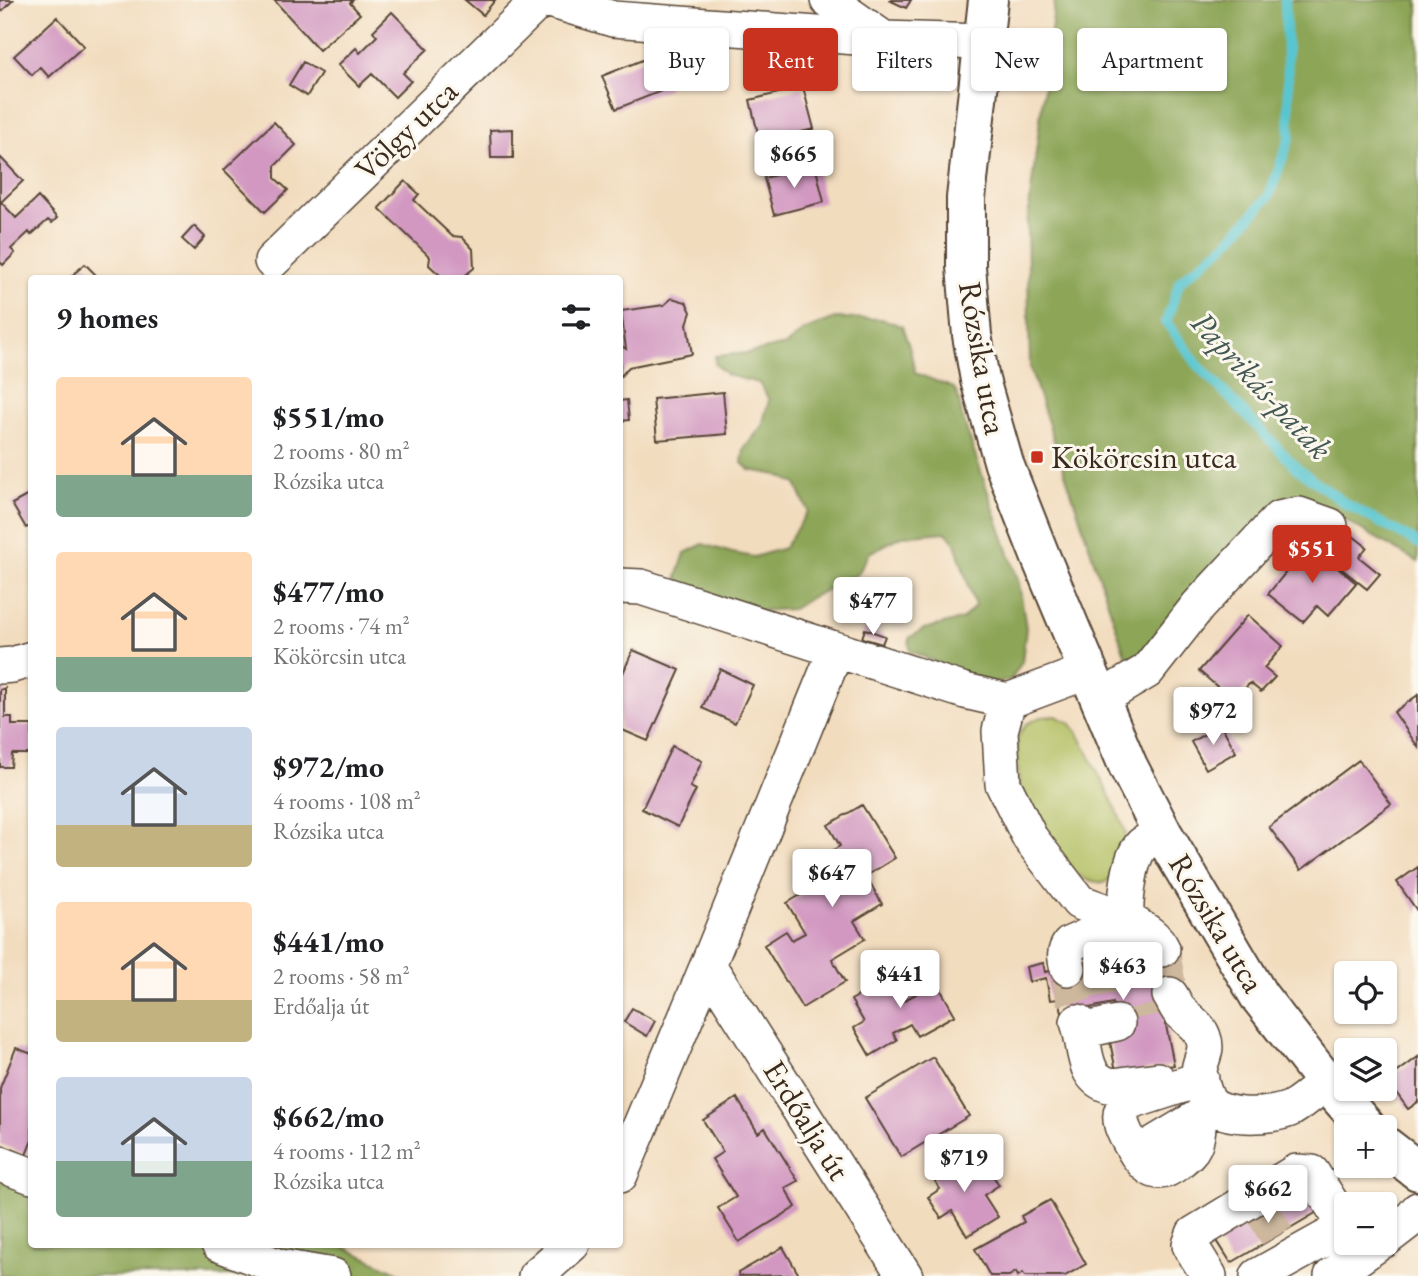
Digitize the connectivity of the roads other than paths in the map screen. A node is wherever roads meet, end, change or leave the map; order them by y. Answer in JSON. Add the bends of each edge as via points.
{"nodes":[{"id":1,"x":540,"y":0,"type":"edge"},
{"id":2,"x":550,"y":0,"type":"edge"},
{"id":3,"x":828,"y":0,"type":"edge"},
{"id":4,"x":988,"y":0,"type":"edge"},
{"id":5,"x":868,"y":28,"type":"edge"},
{"id":6,"x":985,"y":28,"type":"edge"},
{"id":7,"x":852,"y":37,"type":"edge"},
{"id":8,"x":978,"y":91,"type":"edge"},
{"id":9,"x":272,"y":261,"type":"dead end"},
{"id":10,"x":1330,"y":526,"type":"dead end"},
{"id":11,"x":623,"y":586,"type":"edge"},
{"id":12,"x":836,"y":650,"type":"junction"},
{"id":13,"x":28,"y":661,"type":"edge"},
{"id":14,"x":0,"y":666,"type":"edge"},
{"id":15,"x":1094,"y":685,"type":"junction"},
{"id":16,"x":1008,"y":701,"type":"junction"},
{"id":17,"x":1163,"y":834,"type":"junction"},
{"id":18,"x":1126,"y":919,"type":"junction"},
{"id":19,"x":1147,"y":952,"type":"tunnel mouth"},
{"id":20,"x":1085,"y":954,"type":"dead end"},
{"id":21,"x":708,"y":965,"type":"junction"},
{"id":22,"x":1171,"y":1006,"type":"tunnel mouth"},
{"id":23,"x":1098,"y":1021,"type":"tunnel mouth"},
{"id":24,"x":1326,"y":1082,"type":"junction"},
{"id":25,"x":1203,"y":1094,"type":"junction"},
{"id":26,"x":1355,"y":1115,"type":"edge"},
{"id":27,"x":1397,"y":1154,"type":"edge"},
{"id":28,"x":0,"y":1164,"type":"edge"},
{"id":29,"x":623,"y":1168,"type":"edge"},
{"id":30,"x":1416,"y":1169,"type":"edge"},
{"id":31,"x":28,"y":1174,"type":"edge"},
{"id":32,"x":1334,"y":1201,"type":"edge"},
{"id":33,"x":1418,"y":1210,"type":"edge"},
{"id":34,"x":1271,"y":1225,"type":"junction"},
{"id":35,"x":1397,"y":1225,"type":"edge"},
{"id":36,"x":1334,"y":1235,"type":"edge"},
{"id":37,"x":230,"y":1248,"type":"edge"},
{"id":38,"x":568,"y":1248,"type":"edge"},
{"id":39,"x":1350,"y":1255,"type":"edge"},
{"id":40,"x":333,"y":1276,"type":"edge"},
{"id":41,"x":536,"y":1276,"type":"edge"},
{"id":42,"x":905,"y":1276,"type":"edge"},
{"id":43,"x":1209,"y":1276,"type":"edge"},
{"id":44,"x":1258,"y":1276,"type":"edge"},
{"id":45,"x":1332,"y":1276,"type":"edge"}],
"edges":[{"from":1,"to":9,"type":"street","name":"Völgy utca"},
{"from":2,"to":7,"type":"street","via":[[613,19]]},
{"from":3,"to":5,"type":"street"},
{"from":4,"to":6,"type":"main road","name":"Rózsika utca"},
{"from":8,"to":15,"type":"main road","name":"Rózsika utca","via":[[966,198],[966,267],[980,380],[1004,464]]},
{"from":10,"to":15,"type":"street","via":[[1299,515],[1279,519],[1198,606],[1147,671]]},
{"from":11,"to":12,"type":"street","via":[[640,587]]},
{"from":12,"to":16,"type":"street"},
{"from":12,"to":21,"type":"street"},
{"from":13,"to":14,"type":"street"},
{"from":15,"to":16,"type":"street"},
{"from":15,"to":17,"type":"main road","name":"Rózsika utca"},
{"from":16,"to":18,"type":"street","via":[[1000,731],[1003,784],[1030,838],[1079,902]]},
{"from":17,"to":18,"type":"street","via":[[1142,845],[1135,858]]},
{"from":17,"to":24,"type":"main road","name":"Rózsika utca","via":[[1259,996]]},
{"from":18,"to":19,"type":"street"},
{"from":18,"to":20,"type":"street"},
{"from":21,"to":29,"type":"street"},
{"from":21,"to":42,"type":"street","name":"Erdőalja út"},
{"from":22,"to":25,"type":"street","via":[[1196,1025],[1204,1038]]},
{"from":23,"to":25,"type":"street","via":[[1085,1057],[1098,1080],[1107,1085]]},
{"from":24,"to":25,"type":"street","via":[[1278,1114],[1228,1113]]},
{"from":24,"to":26,"type":"main road","name":"Rózsika utca"},
{"from":25,"to":25,"type":"street","via":[[1127,1103],[1122,1108],[1123,1129],[1137,1154]]},
{"from":27,"to":30,"type":"main road"},
{"from":28,"to":31,"type":"street"},
{"from":32,"to":34,"type":"street","via":[[1312,1173],[1296,1171]]},
{"from":33,"to":35,"type":"street"},
{"from":34,"to":36,"type":"street"},
{"from":34,"to":43,"type":"street","via":[[1194,1234],[1190,1245]]},
{"from":34,"to":44,"type":"street"},
{"from":37,"to":40,"type":"street","via":[[280,1267]]},
{"from":38,"to":41,"type":"street"},
{"from":39,"to":45,"type":"street"}]}
